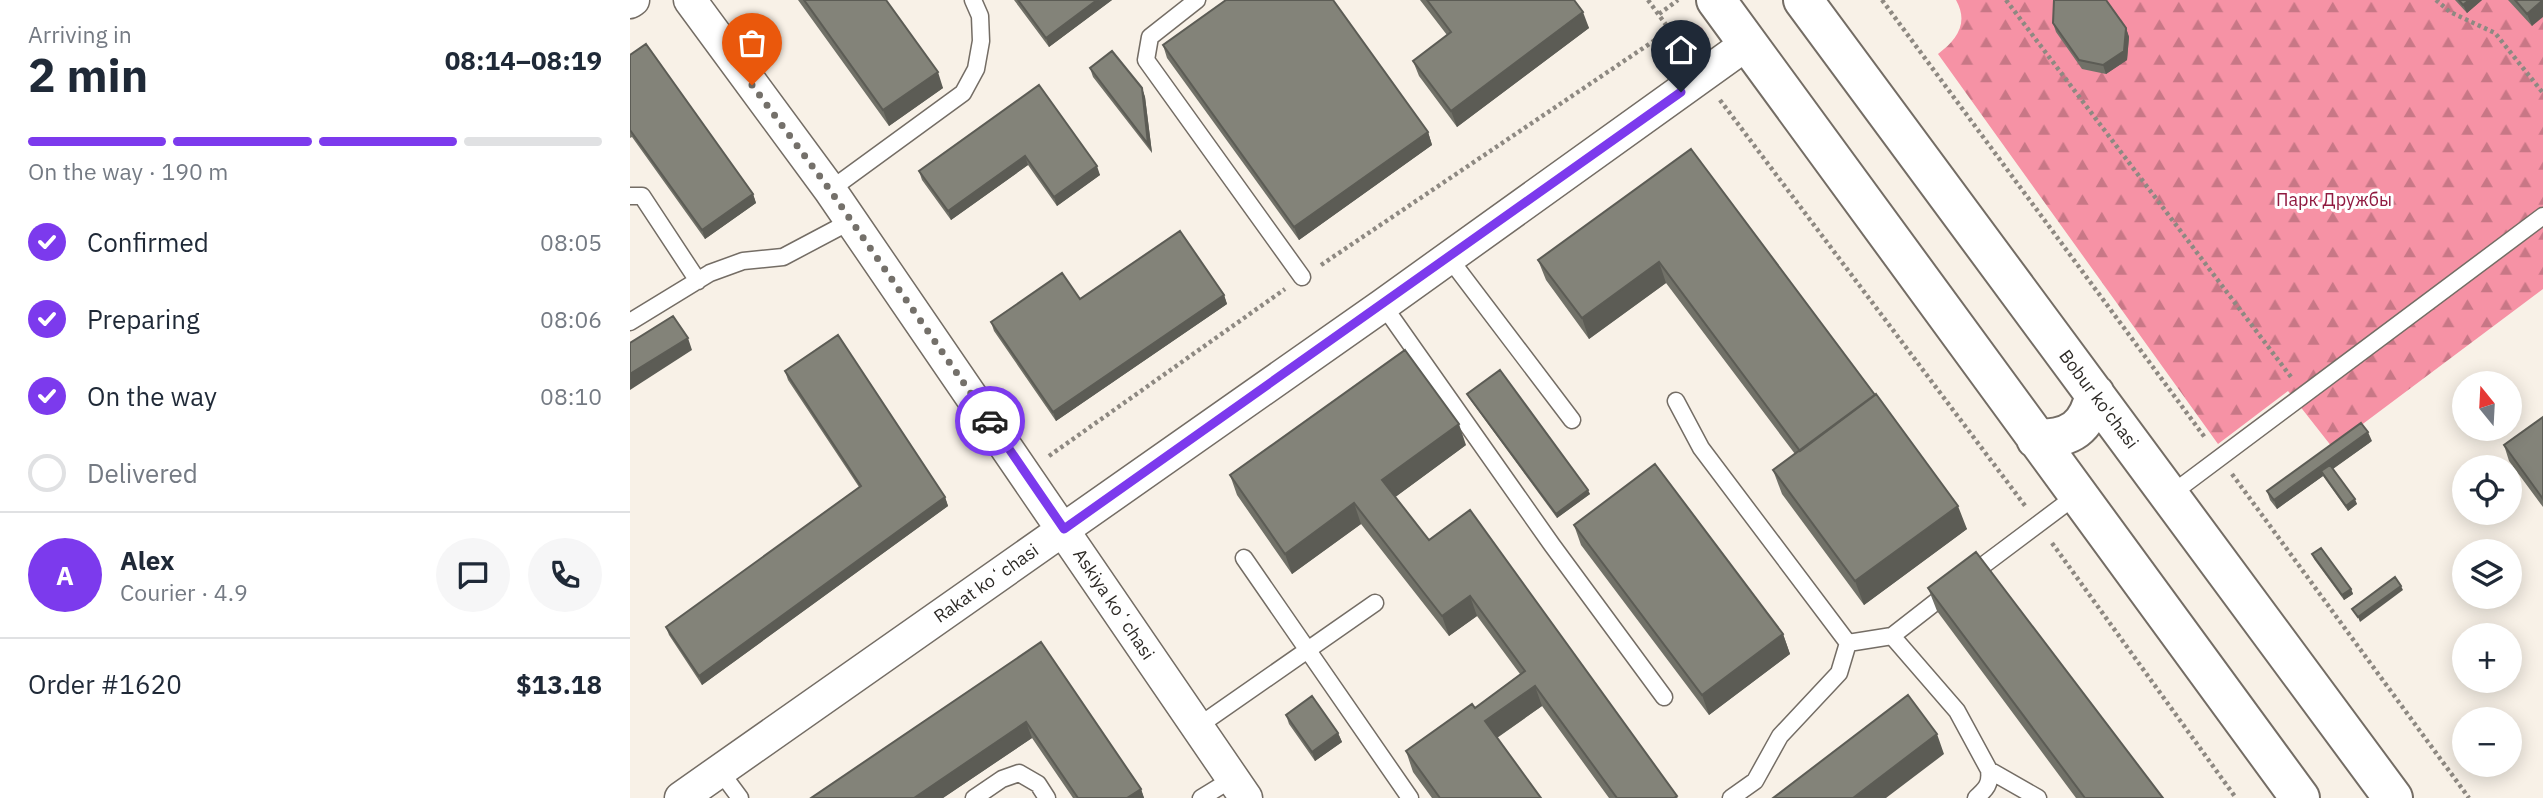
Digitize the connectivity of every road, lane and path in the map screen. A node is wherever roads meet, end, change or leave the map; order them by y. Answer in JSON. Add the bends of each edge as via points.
{"nodes":[{"id":1,"x":690,"y":0,"type":"edge"},
{"id":2,"x":973,"y":0,"type":"edge"},
{"id":3,"x":1197,"y":0,"type":"edge"},
{"id":4,"x":1648,"y":0,"type":"edge"},
{"id":5,"x":1678,"y":0,"type":"edge"},
{"id":6,"x":1716,"y":0,"type":"edge"},
{"id":7,"x":1803,"y":0,"type":"edge"},
{"id":8,"x":1882,"y":0,"type":"edge"},
{"id":9,"x":2006,"y":0,"type":"edge"},
{"id":10,"x":2436,"y":0,"type":"edge"},
{"id":11,"x":1659,"y":14,"type":"junction"},
{"id":12,"x":1670,"y":30,"type":"junction"},
{"id":13,"x":1748,"y":43,"type":"junction"},
{"id":14,"x":1702,"y":76,"type":"junction"},
{"id":15,"x":2543,"y":93,"type":"edge"},
{"id":16,"x":830,"y":190,"type":"junction"},
{"id":17,"x":630,"y":196,"type":"edge"},
{"id":18,"x":2543,"y":216,"type":"edge"},
{"id":19,"x":851,"y":221,"type":"junction"},
{"id":20,"x":1449,"y":258,"type":"junction"},
{"id":21,"x":1302,"y":277,"type":"junction"},
{"id":22,"x":698,"y":281,"type":"junction"},
{"id":23,"x":1383,"y":305,"type":"junction"},
{"id":24,"x":630,"y":322,"type":"edge"},
{"id":25,"x":2095,"y":394,"type":"junction"},
{"id":26,"x":2304,"y":395,"type":"junction"},
{"id":27,"x":1676,"y":401,"type":"dead end"},
{"id":28,"x":1572,"y":420,"type":"dead end"},
{"id":29,"x":2036,"y":439,"type":"junction"},
{"id":30,"x":2220,"y":458,"type":"junction"},
{"id":31,"x":1025,"y":473,"type":"junction"},
{"id":32,"x":2077,"y":495,"type":"junction"},
{"id":33,"x":2170,"y":495,"type":"junction"},
{"id":34,"x":2038,"y":523,"type":"junction"},
{"id":35,"x":1064,"y":529,"type":"junction"},
{"id":36,"x":1244,"y":558,"type":"dead end"},
{"id":37,"x":1375,"y":603,"type":"dead end"},
{"id":38,"x":1892,"y":636,"type":"junction"},
{"id":39,"x":1847,"y":643,"type":"junction"},
{"id":40,"x":1309,"y":649,"type":"junction"},
{"id":41,"x":1664,"y":697,"type":"dead end"},
{"id":42,"x":1197,"y":727,"type":"junction"},
{"id":43,"x":1989,"y":770,"type":"junction"},
{"id":44,"x":720,"y":771,"type":"junction"},
{"id":45,"x":1239,"y":788,"type":"edge"},
{"id":46,"x":681,"y":798,"type":"edge"},
{"id":47,"x":740,"y":798,"type":"edge"},
{"id":48,"x":974,"y":798,"type":"edge"},
{"id":49,"x":1047,"y":798,"type":"edge"},
{"id":50,"x":1201,"y":798,"type":"edge"},
{"id":51,"x":1410,"y":798,"type":"edge"},
{"id":52,"x":1731,"y":798,"type":"edge"},
{"id":53,"x":1976,"y":798,"type":"edge"},
{"id":54,"x":2038,"y":798,"type":"edge"},
{"id":55,"x":2236,"y":798,"type":"edge"},
{"id":56,"x":2300,"y":798,"type":"edge"},
{"id":57,"x":2393,"y":798,"type":"edge"},
{"id":58,"x":2469,"y":798,"type":"edge"}],
"edges":[{"from":1,"to":16,"type":"street","name":"Askiya koʻchasi"},
{"from":2,"to":16,"type":"lane","via":[[980,16],[981,41],[976,69],[963,93]]},
{"from":3,"to":21,"type":"lane","via":[[1150,37],[1146,60]]},
{"from":4,"to":11,"type":"path"},
{"from":5,"to":11,"type":"path"},
{"from":6,"to":13,"type":"main road"},
{"from":7,"to":25,"type":"main road","name":"Bobur ko'chasi"},
{"from":8,"to":30,"type":"path"},
{"from":9,"to":26,"type":"path"},
{"from":10,"to":15,"type":"path","via":[[2450,12],[2495,33]]},
{"from":11,"to":12,"type":"path"},
{"from":12,"to":14,"type":"path"},
{"from":12,"to":21,"type":"path"},
{"from":13,"to":14,"type":"street","name":"Rakat koʻchasi"},
{"from":13,"to":29,"type":"main road"},
{"from":14,"to":20,"type":"street","name":"Rakat koʻchasi"},
{"from":14,"to":34,"type":"path"},
{"from":16,"to":19,"type":"street","name":"Askiya koʻchasi"},
{"from":17,"to":22,"type":"lane","via":[[642,196]]},
{"from":18,"to":26,"type":"lane"},
{"from":19,"to":22,"type":"lane","via":[[783,257],[743,261]]},
{"from":19,"to":31,"type":"street","name":"Askiya koʻchasi"},
{"from":20,"to":23,"type":"street","name":"Rakat koʻchasi"},
{"from":20,"to":28,"type":"lane"},
{"from":21,"to":31,"type":"path"},
{"from":22,"to":24,"type":"lane"},
{"from":23,"to":35,"type":"street","name":"Rakat koʻchasi"},
{"from":23,"to":41,"type":"lane"},
{"from":25,"to":29,"type":"main road","via":[[2090,414],[2077,429],[2057,439]]},
{"from":25,"to":33,"type":"main road","name":"Bobur ko'chasi"},
{"from":26,"to":30,"type":"lane"},
{"from":27,"to":39,"type":"lane","via":[[1701,448]]},
{"from":29,"to":32,"type":"main road"},
{"from":30,"to":33,"type":"lane"},
{"from":30,"to":58,"type":"path"},
{"from":31,"to":35,"type":"street","name":"Askiya koʻchasi"},
{"from":32,"to":34,"type":"lane"},
{"from":32,"to":56,"type":"main road"},
{"from":33,"to":57,"type":"main road","name":"Bobur ko'chasi"},
{"from":34,"to":38,"type":"lane"},
{"from":34,"to":55,"type":"path"},
{"from":35,"to":42,"type":"street","name":"Askiya koʻchasi"},
{"from":35,"to":44,"type":"street","name":"Rakat koʻchasi"},
{"from":36,"to":40,"type":"lane"},
{"from":37,"to":40,"type":"lane"},
{"from":38,"to":39,"type":"lane"},
{"from":38,"to":43,"type":"lane","via":[[1957,711]]},
{"from":39,"to":52,"type":"lane","via":[[1839,673],[1780,736],[1755,781]]},
{"from":40,"to":42,"type":"lane"},
{"from":40,"to":51,"type":"lane"},
{"from":42,"to":45,"type":"street","name":"Askiya koʻchasi"},
{"from":43,"to":53,"type":"lane","via":[[1987,789]]},
{"from":43,"to":54,"type":"lane"},
{"from":44,"to":46,"type":"street","name":"Rakat koʻchasi"},
{"from":44,"to":47,"type":"lane"},
{"from":45,"to":50,"type":"lane"},
{"from":48,"to":49,"type":"lane","via":[[1019,773],[1038,784]]}]}
